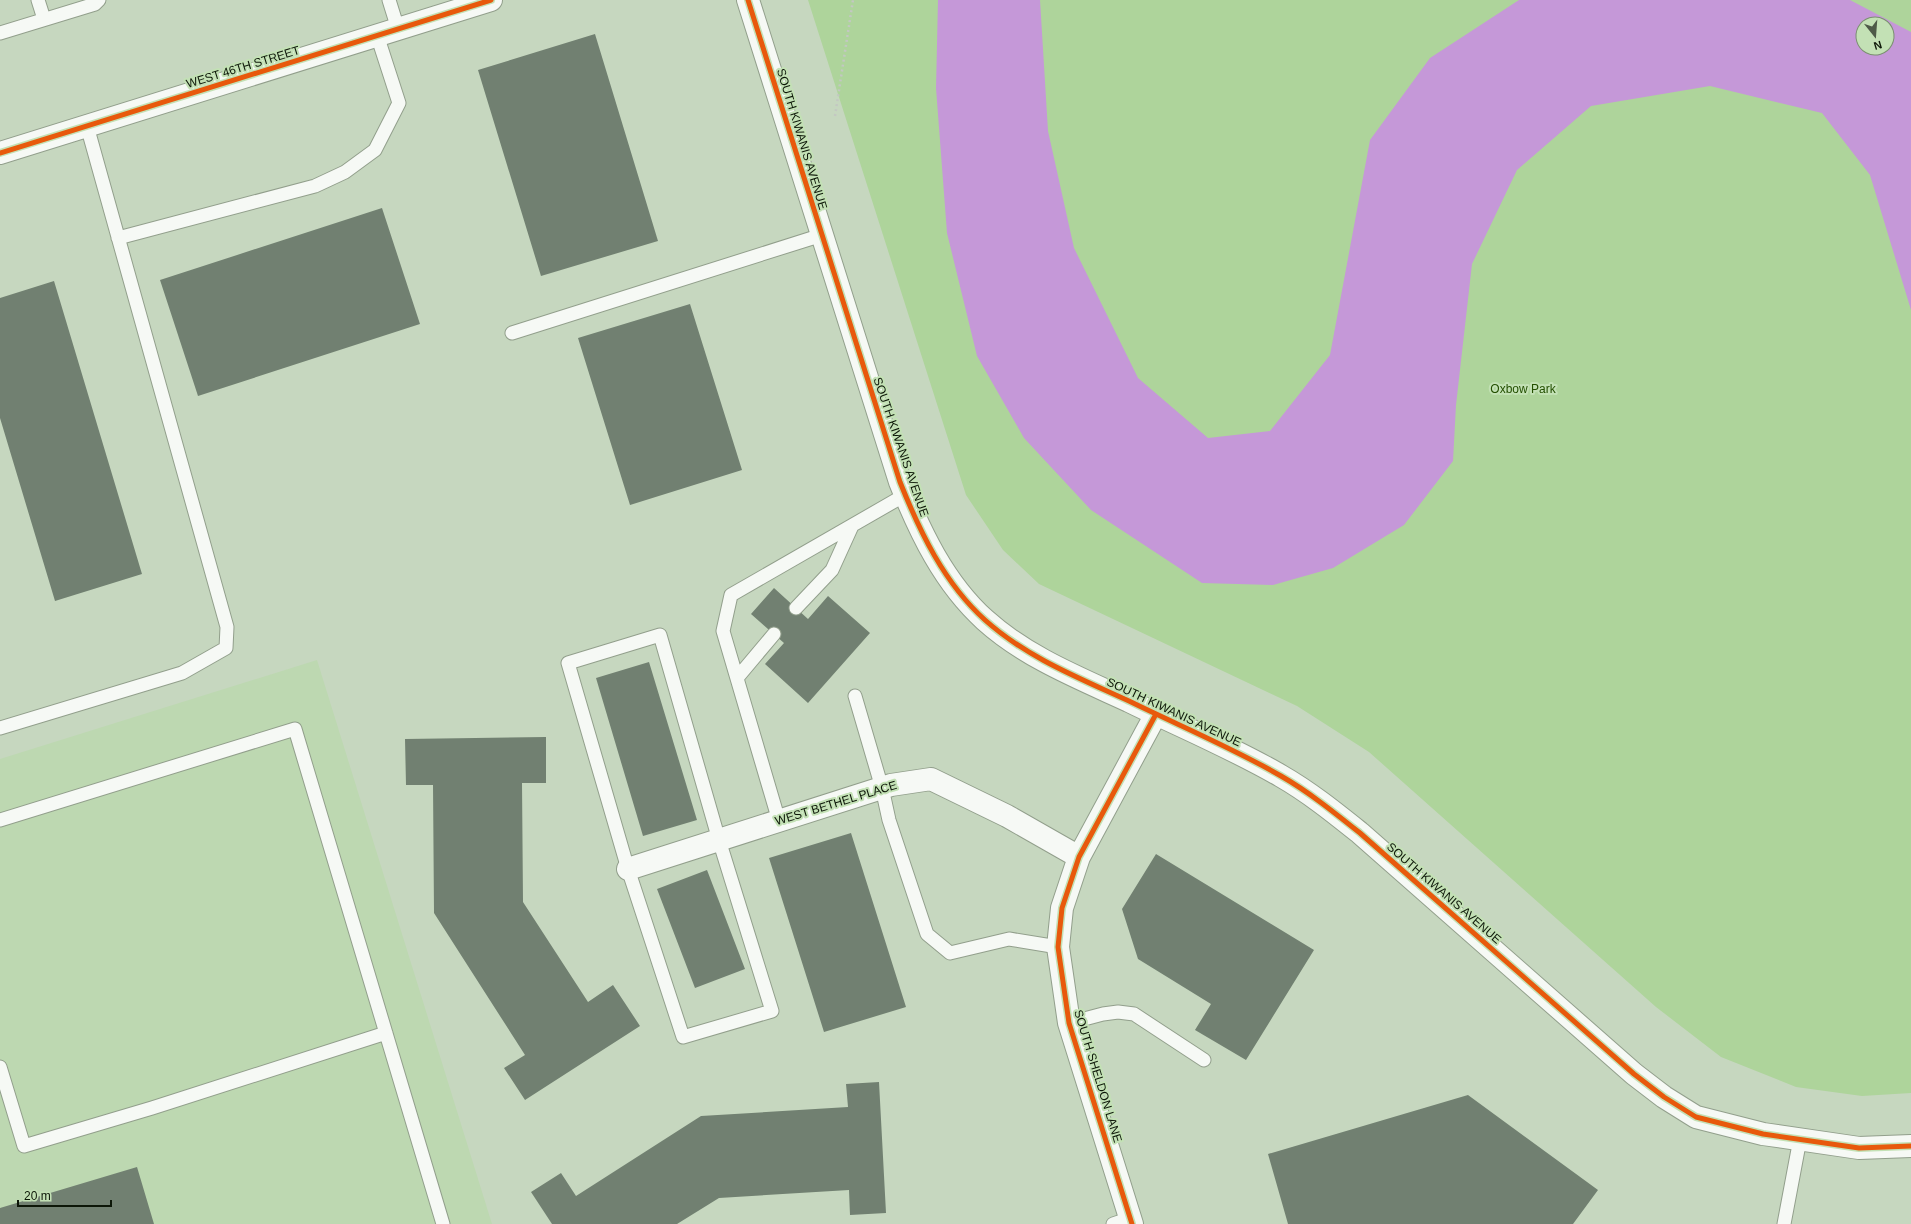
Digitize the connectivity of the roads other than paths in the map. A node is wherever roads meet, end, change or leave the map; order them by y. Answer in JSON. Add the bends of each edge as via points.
{"nodes":[{"id":1,"x":38,"y":0,"type":"edge"},
{"id":2,"x":99,"y":0,"type":"edge"},
{"id":3,"x":389,"y":0,"type":"edge"},
{"id":4,"x":491,"y":0,"type":"edge"},
{"id":5,"x":748,"y":0,"type":"edge"},
{"id":6,"x":44,"y":19,"type":"junction"},
{"id":7,"x":398,"y":29,"type":"junction"},
{"id":8,"x":0,"y":33,"type":"edge"},
{"id":9,"x":377,"y":36,"type":"junction"},
{"id":10,"x":87,"y":126,"type":"junction"},
{"id":11,"x":0,"y":153,"type":"edge"},
{"id":12,"x":822,"y":235,"type":"junction"},
{"id":13,"x":118,"y":238,"type":"junction"},
{"id":14,"x":512,"y":333,"type":"dead end"},
{"id":15,"x":905,"y":495,"type":"junction"},
{"id":16,"x":852,"y":526,"type":"junction"},
{"id":17,"x":796,"y":608,"type":"dead end"},
{"id":18,"x":774,"y":634,"type":"dead end"},
{"id":19,"x":737,"y":678,"type":"junction"},
{"id":20,"x":855,"y":696,"type":"dead end"},
{"id":21,"x":1156,"y":714,"type":"junction"},
{"id":22,"x":0,"y":728,"type":"edge"},
{"id":23,"x":882,"y":788,"type":"junction"},
{"id":24,"x":0,"y":820,"type":"edge"},
{"id":25,"x":779,"y":821,"type":"junction"},
{"id":26,"x":719,"y":840,"type":"junction"},
{"id":27,"x":1079,"y":857,"type":"junction"},
{"id":28,"x":628,"y":869,"type":"junction"},
{"id":29,"x":1058,"y":947,"type":"junction"},
{"id":30,"x":1069,"y":1023,"type":"junction"},
{"id":31,"x":386,"y":1033,"type":"junction"},
{"id":32,"x":1204,"y":1060,"type":"dead end"},
{"id":33,"x":0,"y":1067,"type":"edge"},
{"id":34,"x":1800,"y":1139,"type":"junction"},
{"id":35,"x":1911,"y":1146,"type":"edge"},
{"id":36,"x":1125,"y":1222,"type":"edge"},
{"id":37,"x":443,"y":1224,"type":"edge"},
{"id":38,"x":1784,"y":1224,"type":"edge"}],
"edges":[{"from":1,"to":6,"type":"lane"},
{"from":2,"to":6,"type":"lane","via":[[95,4]]},
{"from":3,"to":7,"type":"lane"},
{"from":4,"to":7,"type":"street","name":"WEST 46TH STREET"},
{"from":5,"to":12,"type":"street","name":"SOUTH KIWANIS AVENUE"},
{"from":6,"to":8,"type":"lane"},
{"from":7,"to":9,"type":"street","name":"WEST 46TH STREET"},
{"from":9,"to":10,"type":"street","name":"WEST 46TH STREET"},
{"from":9,"to":13,"type":"lane","via":[[399,103],[375,150],[345,172],[315,186]]},
{"from":10,"to":11,"type":"street","name":"WEST 46TH STREET"},
{"from":10,"to":13,"type":"lane"},
{"from":12,"to":14,"type":"lane"},
{"from":12,"to":15,"type":"street","name":"SOUTH KIWANIS AVENUE"},
{"from":13,"to":22,"type":"lane","via":[[227,627],[226,648],[182,673]]},
{"from":15,"to":16,"type":"lane"},
{"from":15,"to":21,"type":"street","name":"SOUTH KIWANIS AVENUE","via":[[917,526],[938,562],[961,595],[984,619],[1009,640],[1046,662]]},
{"from":16,"to":17,"type":"lane","via":[[832,570]]},
{"from":16,"to":19,"type":"lane","via":[[731,595],[723,631]]},
{"from":18,"to":19,"type":"lane"},
{"from":19,"to":25,"type":"lane"},
{"from":20,"to":23,"type":"lane"},
{"from":21,"to":27,"type":"street","name":"SOUTH SHELDON LANE"},
{"from":21,"to":34,"type":"street","name":"SOUTH KIWANIS AVENUE","via":[[1282,776],[1318,800],[1360,832],[1622,1064],[1664,1097],[1696,1117],[1763,1134]]},
{"from":23,"to":25,"type":"street","name":"WEST BETHEL PLACE"},
{"from":23,"to":27,"type":"street","name":"WEST BETHEL PLACE","via":[[931,779],[1007,816]]},
{"from":23,"to":29,"type":"lane","via":[[889,820],[927,934],[950,954],[1009,939]]},
{"from":24,"to":31,"type":"lane","via":[[295,729]]},
{"from":25,"to":26,"type":"street","name":"WEST BETHEL PLACE"},
{"from":26,"to":28,"type":"street","name":"WEST BETHEL PLACE"},
{"from":26,"to":28,"type":"lane","via":[[772,1011],[683,1037]]},
{"from":26,"to":28,"type":"lane","via":[[660,635],[568,663]]},
{"from":27,"to":29,"type":"street","name":"SOUTH SHELDON LANE","via":[[1062,908]]},
{"from":29,"to":30,"type":"street","name":"SOUTH SHELDON LANE"},
{"from":30,"to":32,"type":"lane","via":[[1103,1014],[1134,1014]]},
{"from":30,"to":36,"type":"street","name":"SOUTH SHELDON LANE"},
{"from":31,"to":33,"type":"lane","via":[[24,1146]]},
{"from":31,"to":37,"type":"lane"},
{"from":34,"to":35,"type":"street","name":"SOUTH KIWANIS AVENUE","via":[[1859,1148]]},
{"from":34,"to":38,"type":"lane"}]}
